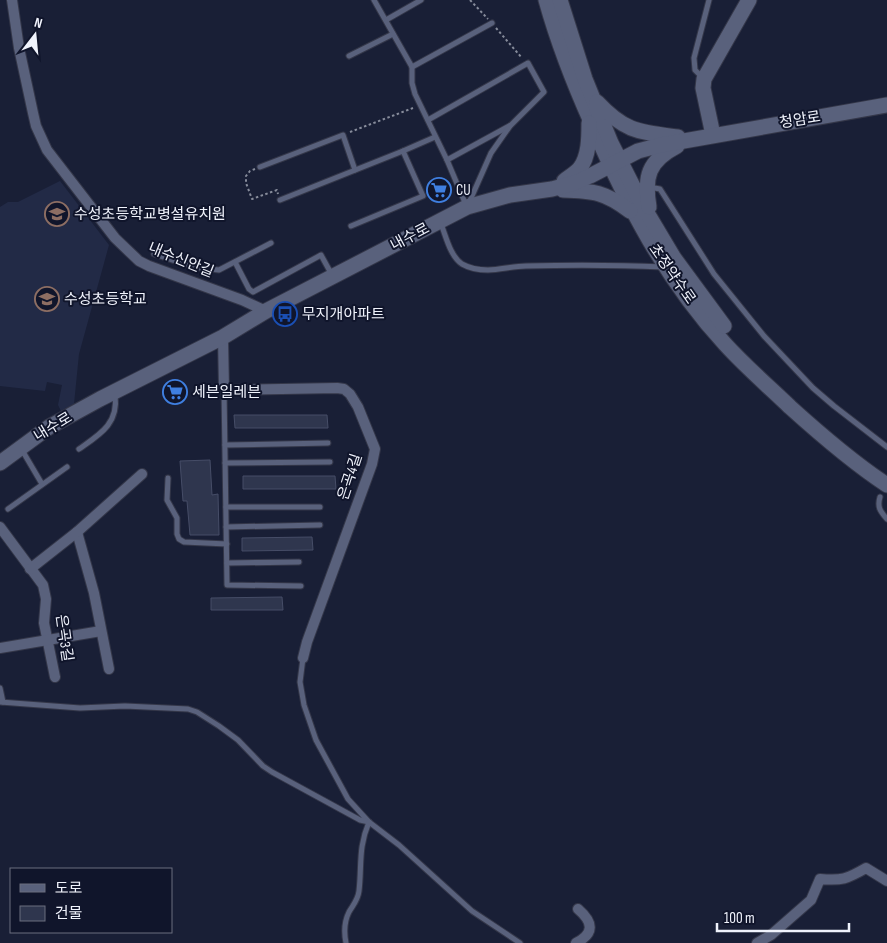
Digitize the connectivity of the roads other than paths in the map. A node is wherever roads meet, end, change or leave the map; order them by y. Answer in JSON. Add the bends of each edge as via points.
{"nodes":[{"id":1,"x":12,"y":0,"type":"edge"},
{"id":2,"x":374,"y":0,"type":"edge"},
{"id":3,"x":421,"y":0,"type":"edge"},
{"id":4,"x":546,"y":0,"type":"edge"},
{"id":5,"x":560,"y":0,"type":"edge"},
{"id":6,"x":709,"y":0,"type":"edge"},
{"id":7,"x":749,"y":0,"type":"edge"},
{"id":8,"x":386,"y":20,"type":"junction"},
{"id":9,"x":492,"y":23,"type":"road end"},
{"id":10,"x":393,"y":34,"type":"junction"},
{"id":11,"x":348,"y":56,"type":"dead end"},
{"id":12,"x":412,"y":67,"type":"junction"},
{"id":13,"x":704,"y":79,"type":"junction"},
{"id":14,"x":592,"y":96,"type":"junction"},
{"id":15,"x":887,"y":105,"type":"edge"},
{"id":16,"x":589,"y":117,"type":"junction"},
{"id":17,"x":428,"y":120,"type":"junction"},
{"id":18,"x":511,"y":125,"type":"junction"},
{"id":19,"x":713,"y":135,"type":"junction"},
{"id":20,"x":435,"y":137,"type":"junction"},
{"id":21,"x":692,"y":139,"type":"junction"},
{"id":22,"x":403,"y":151,"type":"junction"},
{"id":23,"x":447,"y":160,"type":"junction"},
{"id":24,"x":615,"y":163,"type":"junction"},
{"id":25,"x":260,"y":167,"type":"road end"},
{"id":26,"x":355,"y":170,"type":"junction"},
{"id":27,"x":646,"y":187,"type":"junction"},
{"id":28,"x":552,"y":189,"type":"junction"},
{"id":29,"x":280,"y":200,"type":"road end"},
{"id":30,"x":467,"y":207,"type":"junction"},
{"id":31,"x":634,"y":214,"type":"junction"},
{"id":32,"x":650,"y":218,"type":"junction"},
{"id":33,"x":440,"y":221,"type":"junction"},
{"id":34,"x":351,"y":226,"type":"dead end"},
{"id":35,"x":271,"y":243,"type":"dead end"},
{"id":36,"x":154,"y":254,"type":"dead end"},
{"id":37,"x":235,"y":262,"type":"junction"},
{"id":38,"x":666,"y":267,"type":"junction"},
{"id":39,"x":333,"y":278,"type":"junction"},
{"id":40,"x":266,"y":312,"type":"junction"},
{"id":41,"x":223,"y":337,"type":"junction"},
{"id":42,"x":224,"y":390,"type":"junction"},
{"id":43,"x":115,"y":392,"type":"junction"},
{"id":44,"x":328,"y":443,"type":"dead end"},
{"id":45,"x":225,"y":445,"type":"junction"},
{"id":46,"x":21,"y":447,"type":"junction"},
{"id":47,"x":887,"y":447,"type":"edge"},
{"id":48,"x":79,"y":450,"type":"dead end"},
{"id":49,"x":330,"y":462,"type":"dead end"},
{"id":50,"x":0,"y":463,"type":"edge"},
{"id":51,"x":225,"y":463,"type":"junction"},
{"id":52,"x":67,"y":467,"type":"dead end"},
{"id":53,"x":142,"y":474,"type":"dead end"},
{"id":54,"x":887,"y":475,"type":"edge"},
{"id":55,"x":168,"y":478,"type":"dead end"},
{"id":56,"x":42,"y":484,"type":"junction"},
{"id":57,"x":884,"y":491,"type":"edge"},
{"id":58,"x":320,"y":506,"type":"dead end"},
{"id":59,"x":226,"y":507,"type":"junction"},
{"id":60,"x":8,"y":509,"type":"dead end"},
{"id":61,"x":887,"y":519,"type":"edge"},
{"id":62,"x":320,"y":525,"type":"dead end"},
{"id":63,"x":226,"y":526,"type":"junction"},
{"id":64,"x":0,"y":527,"type":"edge"},
{"id":65,"x":77,"y":532,"type":"junction"},
{"id":66,"x":227,"y":544,"type":"junction"},
{"id":67,"x":299,"y":562,"type":"dead end"},
{"id":68,"x":227,"y":563,"type":"junction"},
{"id":69,"x":30,"y":569,"type":"junction"},
{"id":70,"x":301,"y":586,"type":"dead end"},
{"id":71,"x":101,"y":631,"type":"junction"},
{"id":72,"x":47,"y":640,"type":"junction"},
{"id":73,"x":0,"y":648,"type":"edge"},
{"id":74,"x":303,"y":658,"type":"joint"},
{"id":75,"x":109,"y":668,"type":"dead end"},
{"id":76,"x":54,"y":677,"type":"dead end"},
{"id":77,"x":0,"y":688,"type":"edge"},
{"id":78,"x":1,"y":702,"type":"edge"},
{"id":79,"x":369,"y":822,"type":"junction"},
{"id":80,"x":887,"y":881,"type":"edge"},
{"id":81,"x":578,"y":909,"type":"dead end"},
{"id":82,"x":346,"y":943,"type":"edge"},
{"id":83,"x":520,"y":943,"type":"edge"},
{"id":84,"x":576,"y":943,"type":"edge"},
{"id":85,"x":758,"y":943,"type":"edge"}],
"edges":[{"from":1,"to":40,"type":"street","name":"내수신안길","via":[[25,76],[41,138],[54,162],[109,231],[139,261]]},
{"from":2,"to":8,"type":"lane"},
{"from":3,"to":8,"type":"lane"},
{"from":4,"to":16,"type":"main road","name":"초정약수로","via":[[565,60]]},
{"from":5,"to":14,"type":"main road","name":"초정약수로"},
{"from":6,"to":13,"type":"lane","via":[[694,58],[695,70]]},
{"from":7,"to":13,"type":"main road"},
{"from":8,"to":10,"type":"lane"},
{"from":9,"to":12,"type":"lane"},
{"from":10,"to":11,"type":"lane"},
{"from":10,"to":12,"type":"lane"},
{"from":12,"to":17,"type":"lane","via":[[412,83]]},
{"from":13,"to":19,"type":"main road"},
{"from":14,"to":21,"type":"main road","via":[[623,126],[636,131]]},
{"from":14,"to":24,"type":"main road","name":"초정약수로"},
{"from":15,"to":19,"type":"main road","name":"청암로"},
{"from":16,"to":24,"type":"main road","name":"초정약수로"},
{"from":16,"to":28,"type":"main road","via":[[588,145],[580,169]]},
{"from":17,"to":18,"type":"lane","via":[[528,64],[544,92]]},
{"from":17,"to":20,"type":"lane"},
{"from":18,"to":23,"type":"lane"},
{"from":18,"to":30,"type":"lane","via":[[491,153]]},
{"from":19,"to":21,"type":"main road","name":"내수로"},
{"from":20,"to":22,"type":"lane"},
{"from":20,"to":23,"type":"lane"},
{"from":21,"to":24,"type":"main road","name":"내수로","via":[[638,151]]},
{"from":21,"to":27,"type":"main road","via":[[664,152],[655,162]]},
{"from":22,"to":26,"type":"lane"},
{"from":22,"to":34,"type":"lane","via":[[423,196]]},
{"from":23,"to":30,"type":"lane"},
{"from":24,"to":28,"type":"main road","name":"내수로","via":[[582,180]]},
{"from":24,"to":31,"type":"main road","name":"초정약수로"},
{"from":24,"to":32,"type":"main road","name":"초정약수로"},
{"from":25,"to":26,"type":"lane","via":[[343,135]]},
{"from":26,"to":29,"type":"lane"},
{"from":27,"to":32,"type":"main road"},
{"from":27,"to":47,"type":"lane","via":[[660,189],[714,274],[776,349],[813,388]]},
{"from":28,"to":30,"type":"main road","name":"내수로","via":[[510,195]]},
{"from":28,"to":31,"type":"main road","via":[[606,195]]},
{"from":30,"to":33,"type":"main road","name":"내수로"},
{"from":31,"to":38,"type":"main road","name":"초정약수로"},
{"from":32,"to":54,"type":"main road","name":"초정약수로","via":[[705,302],[748,354],[819,424]]},
{"from":33,"to":38,"type":"lane","via":[[453,255],[464,265],[478,269],[598,265]]},
{"from":33,"to":39,"type":"main road","name":"내수로"},
{"from":35,"to":37,"type":"lane"},
{"from":36,"to":37,"type":"lane","via":[[192,267],[219,270]]},
{"from":37,"to":39,"type":"lane","via":[[252,292],[321,255]]},
{"from":38,"to":57,"type":"main road","name":"초정약수로","via":[[724,342],[747,366]]},
{"from":39,"to":40,"type":"main road","name":"내수로"},
{"from":40,"to":41,"type":"main road","name":"내수로"},
{"from":41,"to":42,"type":"street"},
{"from":41,"to":43,"type":"main road","name":"내수로"},
{"from":42,"to":45,"type":"lane"},
{"from":42,"to":74,"type":"street","name":"은곡4길","via":[[344,389],[354,400],[373,441],[372,464]]},
{"from":43,"to":46,"type":"main road","name":"내수로"},
{"from":43,"to":48,"type":"lane","via":[[115,408],[107,429]]},
{"from":44,"to":45,"type":"lane"},
{"from":45,"to":51,"type":"lane"},
{"from":46,"to":50,"type":"main road","name":"내수로"},
{"from":46,"to":56,"type":"lane"},
{"from":49,"to":51,"type":"lane"},
{"from":51,"to":59,"type":"lane"},
{"from":52,"to":56,"type":"lane"},
{"from":53,"to":65,"type":"street"},
{"from":55,"to":66,"type":"lane","via":[[167,500],[177,518],[179,539]]},
{"from":56,"to":60,"type":"lane"},
{"from":57,"to":61,"type":"lane","via":[[878,504]]},
{"from":58,"to":59,"type":"lane"},
{"from":59,"to":63,"type":"lane"},
{"from":62,"to":63,"type":"lane"},
{"from":63,"to":66,"type":"lane"},
{"from":64,"to":69,"type":"street","name":"은곡3길"},
{"from":65,"to":69,"type":"street"},
{"from":65,"to":71,"type":"street"},
{"from":66,"to":68,"type":"lane"},
{"from":67,"to":68,"type":"lane"},
{"from":68,"to":70,"type":"lane","via":[[227,585]]},
{"from":69,"to":72,"type":"street","name":"은곡3길","via":[[45,591]]},
{"from":71,"to":72,"type":"street"},
{"from":71,"to":75,"type":"street"},
{"from":72,"to":73,"type":"street"},
{"from":72,"to":76,"type":"street","name":"은곡3길"},
{"from":74,"to":79,"type":"lane","via":[[300,682],[316,740],[348,799]]},
{"from":77,"to":78,"type":"lane"},
{"from":78,"to":79,"type":"lane","via":[[80,708],[188,709],[220,726],[272,772]]},
{"from":79,"to":82,"type":"lane","via":[[364,833],[357,901],[348,914],[346,924]]},
{"from":79,"to":83,"type":"lane","via":[[472,910]]},
{"from":80,"to":85,"type":"street","via":[[866,868],[849,878],[820,879],[811,900]]},
{"from":81,"to":84,"type":"street","via":[[590,923],[586,938]]}]}
